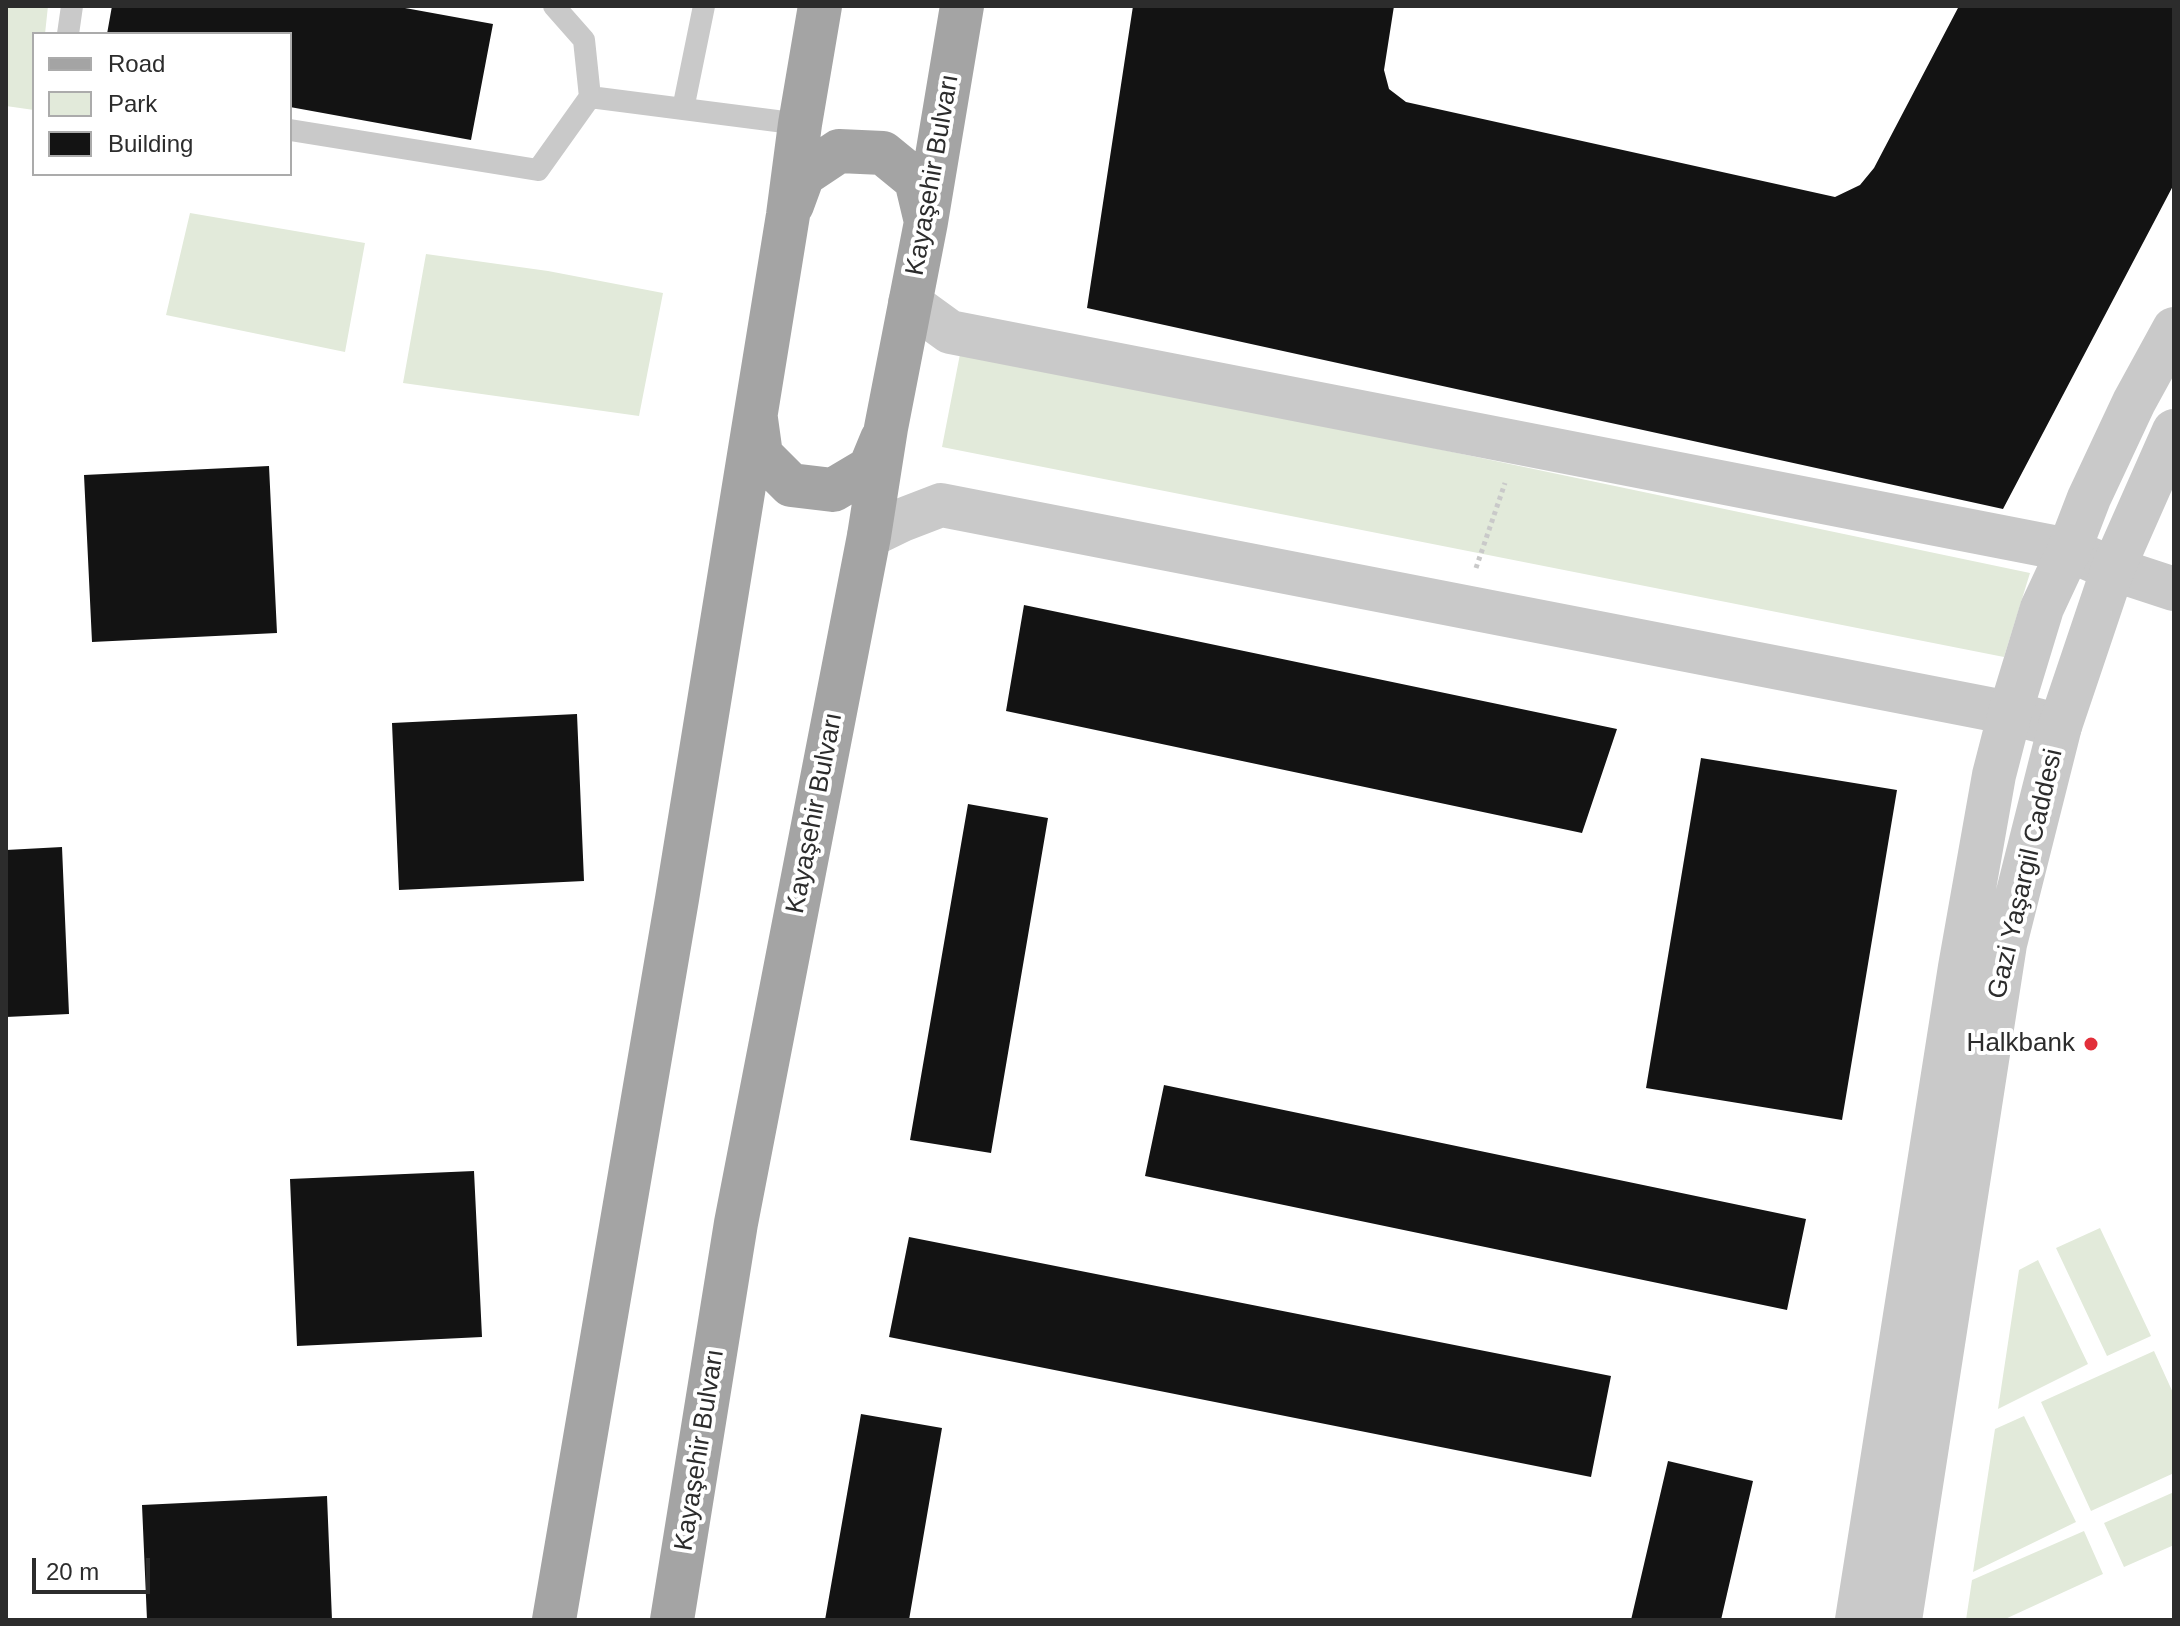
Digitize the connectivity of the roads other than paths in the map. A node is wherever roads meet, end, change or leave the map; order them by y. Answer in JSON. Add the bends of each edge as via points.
{"nodes":[{"id":1,"x":72,"y":6,"type":"edge"},
{"id":2,"x":554,"y":6,"type":"edge"},
{"id":3,"x":704,"y":6,"type":"edge"},
{"id":4,"x":820,"y":6,"type":"edge"},
{"id":5,"x":962,"y":6,"type":"edge"},
{"id":6,"x":68,"y":32,"type":"edge"},
{"id":7,"x":590,"y":97,"type":"junction"},
{"id":8,"x":683,"y":109,"type":"junction"},
{"id":9,"x":800,"y":124,"type":"junction"},
{"id":10,"x":292,"y":130,"type":"edge"},
{"id":11,"x":788,"y":215,"type":"junction"},
{"id":12,"x":926,"y":222,"type":"junction"},
{"id":13,"x":910,"y":303,"type":"junction"},
{"id":14,"x":2174,"y":329,"type":"edge"},
{"id":15,"x":756,"y":413,"type":"junction"},
{"id":16,"x":886,"y":428,"type":"junction"},
{"id":17,"x":2174,"y":431,"type":"edge"},
{"id":18,"x":869,"y":536,"type":"junction"},
{"id":19,"x":2069,"y":550,"type":"junction"},
{"id":20,"x":2113,"y":569,"type":"junction"},
{"id":21,"x":2174,"y":589,"type":"edge"},
{"id":22,"x":2010,"y":713,"type":"junction"},
{"id":23,"x":2060,"y":726,"type":"junction"},
{"id":24,"x":1948,"y":1176,"type":"junction"},
{"id":25,"x":554,"y":1620,"type":"edge"},
{"id":26,"x":672,"y":1620,"type":"edge"},
{"id":27,"x":1857,"y":1620,"type":"edge"},
{"id":28,"x":1900,"y":1620,"type":"edge"}],
"edges":[{"from":1,"to":6,"type":"lane"},
{"from":2,"to":7,"type":"lane","via":[[584,40]]},
{"from":3,"to":8,"type":"lane"},
{"from":4,"to":9,"type":"main road"},
{"from":5,"to":12,"type":"main road","name":"Kayaşehir Bulvarı"},
{"from":7,"to":8,"type":"lane"},
{"from":7,"to":10,"type":"lane","via":[[538,170]]},
{"from":8,"to":9,"type":"lane"},
{"from":9,"to":11,"type":"main road"},
{"from":11,"to":12,"type":"main road","via":[[803,175],[839,151],[883,153],[916,180]]},
{"from":11,"to":15,"type":"main road"},
{"from":12,"to":13,"type":"main road","name":"Kayaşehir Bulvarı"},
{"from":13,"to":16,"type":"main road","name":"Kayaşehir Bulvarı"},
{"from":13,"to":19,"type":"street","via":[[950,332]]},
{"from":14,"to":19,"type":"street","via":[[2134,402]]},
{"from":15,"to":16,"type":"main road","via":[[761,455],[791,485],[833,490],[870,468]]},
{"from":15,"to":25,"type":"main road"},
{"from":16,"to":18,"type":"main road","name":"Kayaşehir Bulvarı"},
{"from":17,"to":20,"type":"street","name":"Gazi Yaşargil Caddesi"},
{"from":18,"to":22,"type":"street","via":[[941,505]]},
{"from":18,"to":26,"type":"main road","name":"Kayaşehir Bulvarı","via":[[736,1223]]},
{"from":19,"to":20,"type":"street"},
{"from":19,"to":22,"type":"street","via":[[2042,608]]},
{"from":20,"to":21,"type":"street"},
{"from":20,"to":23,"type":"street","name":"Gazi Yaşargil Caddesi"},
{"from":22,"to":23,"type":"street"},
{"from":22,"to":24,"type":"street","via":[[1960,967]]},
{"from":23,"to":24,"type":"street","name":"Gazi Yaşargil Caddesi"},
{"from":24,"to":27,"type":"street"},
{"from":24,"to":28,"type":"street","name":"Gazi Yaşargil Caddesi"}]}
